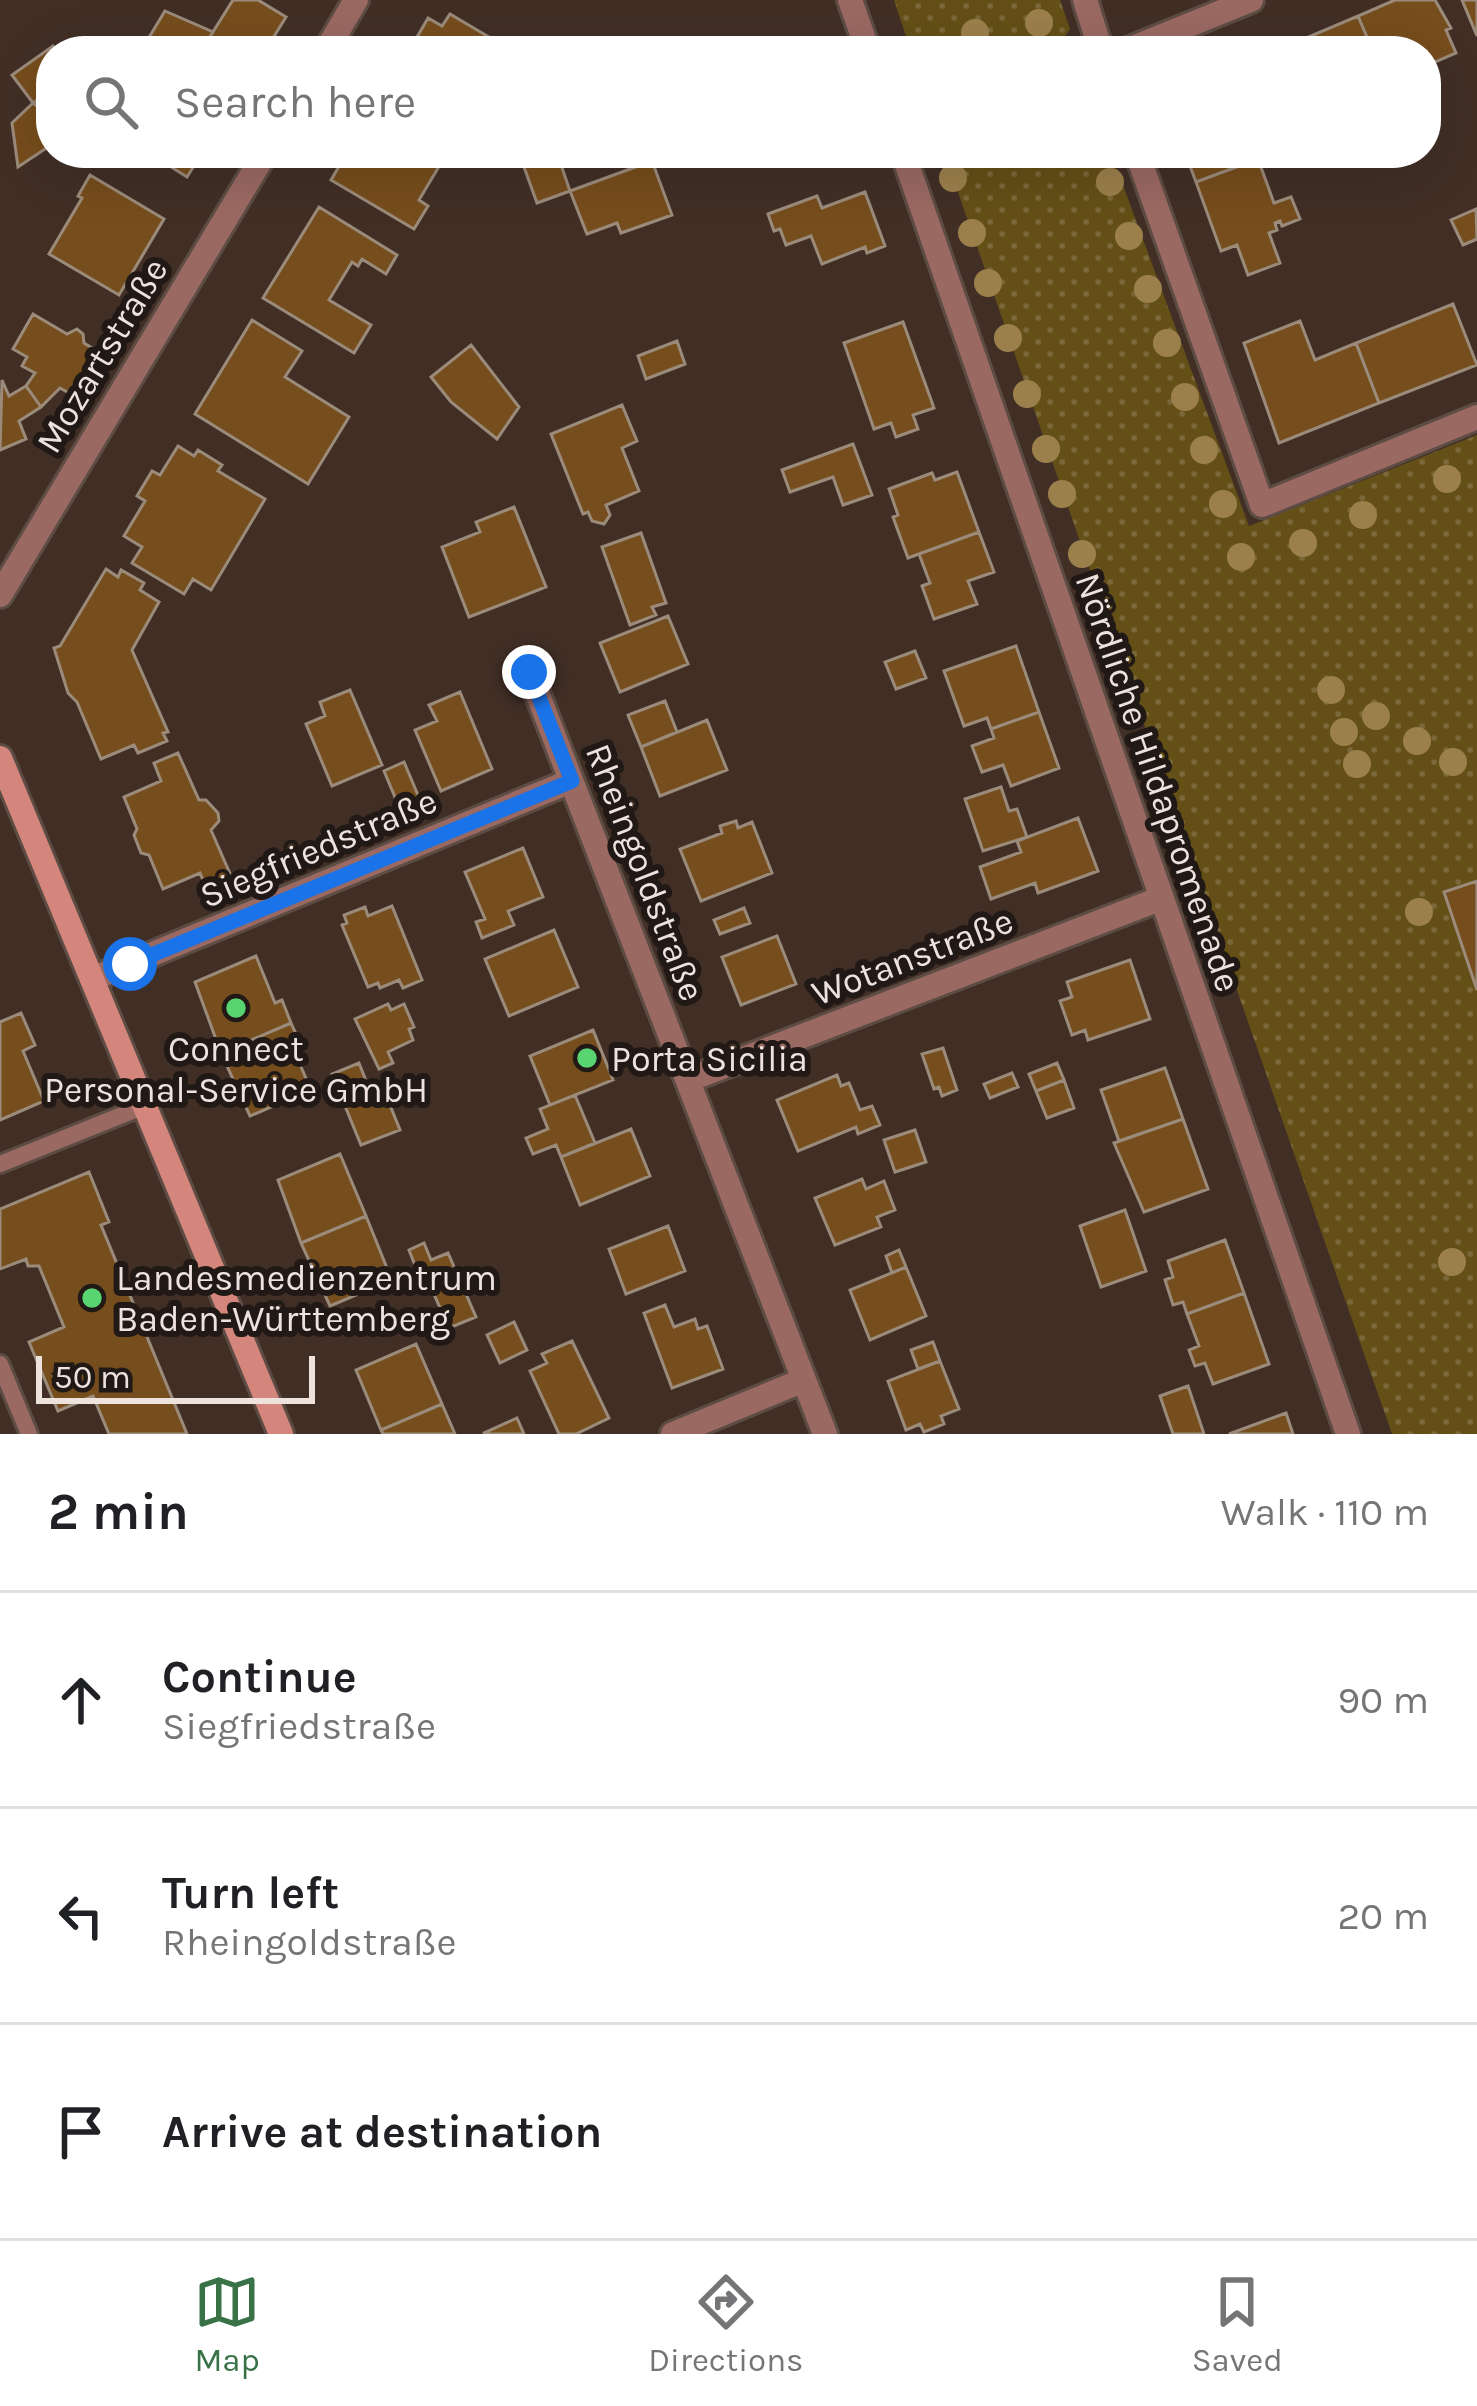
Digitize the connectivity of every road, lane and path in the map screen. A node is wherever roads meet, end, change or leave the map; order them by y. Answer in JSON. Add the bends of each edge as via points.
{"nodes":[{"id":1,"x":356,"y":0,"type":"edge"},
{"id":2,"x":850,"y":0,"type":"edge"},
{"id":3,"x":1085,"y":0,"type":"edge"},
{"id":4,"x":1251,"y":0,"type":"edge"},
{"id":5,"x":335,"y":36,"type":"edge"},
{"id":6,"x":863,"y":36,"type":"edge"},
{"id":7,"x":1096,"y":36,"type":"edge"},
{"id":8,"x":1162,"y":36,"type":"edge"},
{"id":9,"x":256,"y":168,"type":"edge"},
{"id":10,"x":908,"y":168,"type":"edge"},
{"id":11,"x":1142,"y":168,"type":"edge"},
{"id":12,"x":1477,"y":417,"type":"edge"},
{"id":13,"x":0,"y":595,"type":"edge"},
{"id":14,"x":529,"y":672,"type":"dead end"},
{"id":15,"x":0,"y":758,"type":"edge"},
{"id":16,"x":572,"y":781,"type":"junction"},
{"id":17,"x":1162,"y":898,"type":"junction"},
{"id":18,"x":92,"y":980,"type":"junction"},
{"id":19,"x":688,"y":1080,"type":"junction"},
{"id":20,"x":147,"y":1105,"type":"junction"},
{"id":21,"x":0,"y":1164,"type":"edge"},
{"id":22,"x":0,"y":1364,"type":"edge"},
{"id":23,"x":804,"y":1380,"type":"junction"},
{"id":24,"x":29,"y":1434,"type":"edge"},
{"id":25,"x":281,"y":1434,"type":"edge"},
{"id":26,"x":673,"y":1434,"type":"edge"},
{"id":27,"x":825,"y":1434,"type":"edge"},
{"id":28,"x":1348,"y":1434,"type":"edge"}],
"edges":[{"from":1,"to":5,"type":"street"},
{"from":2,"to":6,"type":"street"},
{"from":3,"to":7,"type":"street"},
{"from":4,"to":8,"type":"street"},
{"from":9,"to":13,"type":"street","name":"Mozartstraße"},
{"from":10,"to":17,"type":"street","name":"Nördliche Hildapromenade"},
{"from":11,"to":12,"type":"street","via":[[1262,505]]},
{"from":14,"to":16,"type":"street","name":"Rheingoldstraße"},
{"from":15,"to":18,"type":"main road"},
{"from":16,"to":18,"type":"street","name":"Siegfriedstraße"},
{"from":16,"to":19,"type":"street","name":"Rheingoldstraße"},
{"from":17,"to":19,"type":"street","name":"Wotanstraße"},
{"from":17,"to":28,"type":"street","name":"Nördliche Hildapromenade"},
{"from":18,"to":20,"type":"main road"},
{"from":19,"to":23,"type":"street","name":"Rheingoldstraße"},
{"from":20,"to":21,"type":"lane"},
{"from":20,"to":25,"type":"main road"},
{"from":22,"to":24,"type":"lane"},
{"from":23,"to":26,"type":"street"},
{"from":23,"to":27,"type":"street","name":"Rheingoldstraße"}]}
